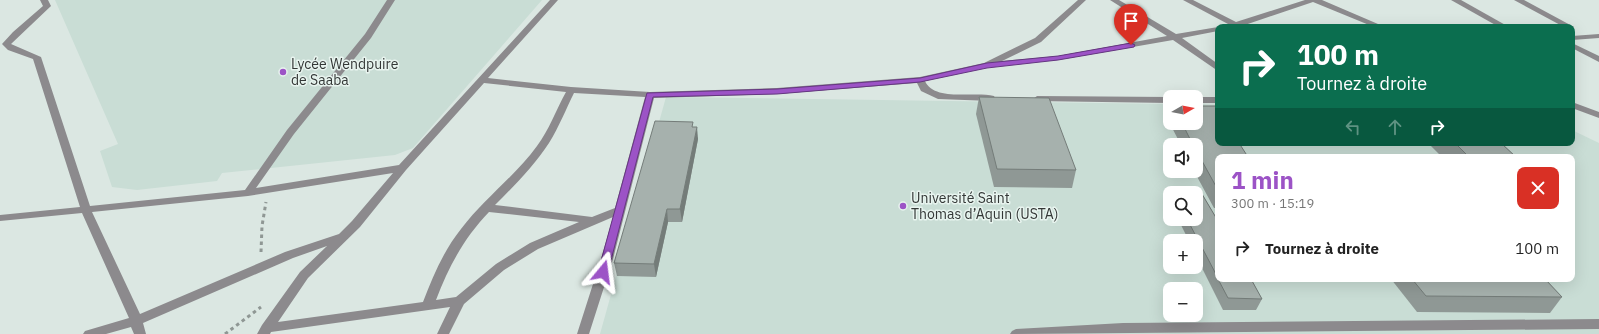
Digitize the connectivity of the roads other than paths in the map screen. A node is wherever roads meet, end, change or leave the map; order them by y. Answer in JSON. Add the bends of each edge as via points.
{"nodes":[{"id":1,"x":44,"y":0,"type":"edge"},
{"id":2,"x":390,"y":0,"type":"edge"},
{"id":3,"x":554,"y":0,"type":"edge"},
{"id":4,"x":1082,"y":0,"type":"edge"},
{"id":5,"x":1114,"y":0,"type":"edge"},
{"id":6,"x":1187,"y":0,"type":"edge"},
{"id":7,"x":1314,"y":0,"type":"edge"},
{"id":8,"x":1455,"y":0,"type":"edge"},
{"id":9,"x":1518,"y":0,"type":"edge"},
{"id":10,"x":1240,"y":24,"type":"edge"},
{"id":11,"x":1245,"y":24,"type":"edge"},
{"id":12,"x":1374,"y":24,"type":"edge"},
{"id":13,"x":1499,"y":24,"type":"edge"},
{"id":14,"x":1565,"y":24,"type":"edge"},
{"id":15,"x":1575,"y":29,"type":"edge"},
{"id":16,"x":1215,"y":30,"type":"edge"},
{"id":17,"x":1599,"y":36,"type":"edge"},
{"id":18,"x":1175,"y":37,"type":"junction"},
{"id":19,"x":1588,"y":37,"type":"junction"},
{"id":20,"x":1575,"y":38,"type":"edge"},
{"id":21,"x":1575,"y":47,"type":"edge"},
{"id":22,"x":11,"y":48,"type":"junction"},
{"id":23,"x":0,"y":52,"type":"edge"},
{"id":24,"x":1599,"y":59,"type":"edge"},
{"id":25,"x":987,"y":65,"type":"junction"},
{"id":26,"x":1215,"y":66,"type":"edge"},
{"id":27,"x":482,"y":80,"type":"junction"},
{"id":28,"x":920,"y":80,"type":"junction"},
{"id":29,"x":571,"y":90,"type":"junction"},
{"id":30,"x":650,"y":95,"type":"junction"},
{"id":31,"x":1004,"y":98,"type":"edge"},
{"id":32,"x":1027,"y":99,"type":"edge"},
{"id":33,"x":1163,"y":100,"type":"edge"},
{"id":34,"x":1203,"y":100,"type":"edge"},
{"id":35,"x":1215,"y":100,"type":"edge"},
{"id":36,"x":1575,"y":106,"type":"edge"},
{"id":37,"x":1575,"y":106,"type":"edge"},
{"id":38,"x":1599,"y":109,"type":"edge"},
{"id":39,"x":1599,"y":115,"type":"edge"},
{"id":40,"x":402,"y":168,"type":"junction"},
{"id":41,"x":248,"y":193,"type":"junction"},
{"id":42,"x":487,"y":208,"type":"junction"},
{"id":43,"x":86,"y":210,"type":"junction"},
{"id":44,"x":619,"y":210,"type":"junction"},
{"id":45,"x":0,"y":218,"type":"edge"},
{"id":46,"x":592,"y":220,"type":"junction"},
{"id":47,"x":343,"y":237,"type":"junction"},
{"id":48,"x":460,"y":300,"type":"junction"},
{"id":49,"x":428,"y":305,"type":"junction"},
{"id":50,"x":135,"y":321,"type":"junction"},
{"id":51,"x":1599,"y":324,"type":"edge"},
{"id":52,"x":264,"y":331,"type":"edge"},
{"id":53,"x":1072,"y":332,"type":"edge"},
{"id":54,"x":89,"y":334,"type":"edge"},
{"id":55,"x":140,"y":334,"type":"edge"},
{"id":56,"x":444,"y":334,"type":"edge"},
{"id":57,"x":583,"y":334,"type":"edge"},
{"id":58,"x":1016,"y":334,"type":"edge"}],
"edges":[{"from":1,"to":22,"type":"street","via":[[47,6],[38,17],[12,36],[6,44]]},
{"from":2,"to":41,"type":"street","via":[[368,36],[262,168]]},
{"from":3,"to":27,"type":"street"},
{"from":4,"to":25,"type":"street","via":[[1038,40]]},
{"from":5,"to":18,"type":"street"},
{"from":6,"to":10,"type":"street"},
{"from":7,"to":11,"type":"street"},
{"from":7,"to":12,"type":"street"},
{"from":8,"to":13,"type":"street"},
{"from":9,"to":14,"type":"street"},
{"from":15,"to":19,"type":"street"},
{"from":16,"to":18,"type":"street"},
{"from":17,"to":19,"type":"street"},
{"from":18,"to":25,"type":"street","via":[[1058,58]]},
{"from":18,"to":26,"type":"street"},
{"from":19,"to":20,"type":"street"},
{"from":21,"to":24,"type":"street"},
{"from":22,"to":23,"type":"street"},
{"from":22,"to":43,"type":"street","via":[[37,58]]},
{"from":25,"to":28,"type":"street"},
{"from":27,"to":29,"type":"street"},
{"from":27,"to":40,"type":"street"},
{"from":28,"to":30,"type":"street","via":[[777,92]]},
{"from":28,"to":31,"type":"street","via":[[924,89],[938,96]]},
{"from":29,"to":30,"type":"street"},
{"from":29,"to":42,"type":"street","via":[[541,148]]},
{"from":30,"to":44,"type":"street"},
{"from":32,"to":33,"type":"street"},
{"from":34,"to":35,"type":"street"},
{"from":36,"to":38,"type":"street"},
{"from":37,"to":39,"type":"street"},
{"from":40,"to":41,"type":"street"},
{"from":40,"to":47,"type":"street"},
{"from":41,"to":43,"type":"street"},
{"from":42,"to":46,"type":"street"},
{"from":42,"to":49,"type":"street","via":[[456,245],[437,280]]},
{"from":43,"to":45,"type":"street"},
{"from":43,"to":50,"type":"street"},
{"from":44,"to":46,"type":"street"},
{"from":44,"to":57,"type":"street","via":[[607,259]]},
{"from":46,"to":48,"type":"street","via":[[523,253],[491,274]]},
{"from":47,"to":50,"type":"street","via":[[289,255]]},
{"from":47,"to":52,"type":"street","via":[[304,274]]},
{"from":48,"to":49,"type":"street"},
{"from":48,"to":56,"type":"street"},
{"from":49,"to":52,"type":"street"},
{"from":50,"to":54,"type":"street"},
{"from":50,"to":55,"type":"street"},
{"from":51,"to":53,"type":"street","via":[[1131,328]]},
{"from":53,"to":58,"type":"street"}]}
